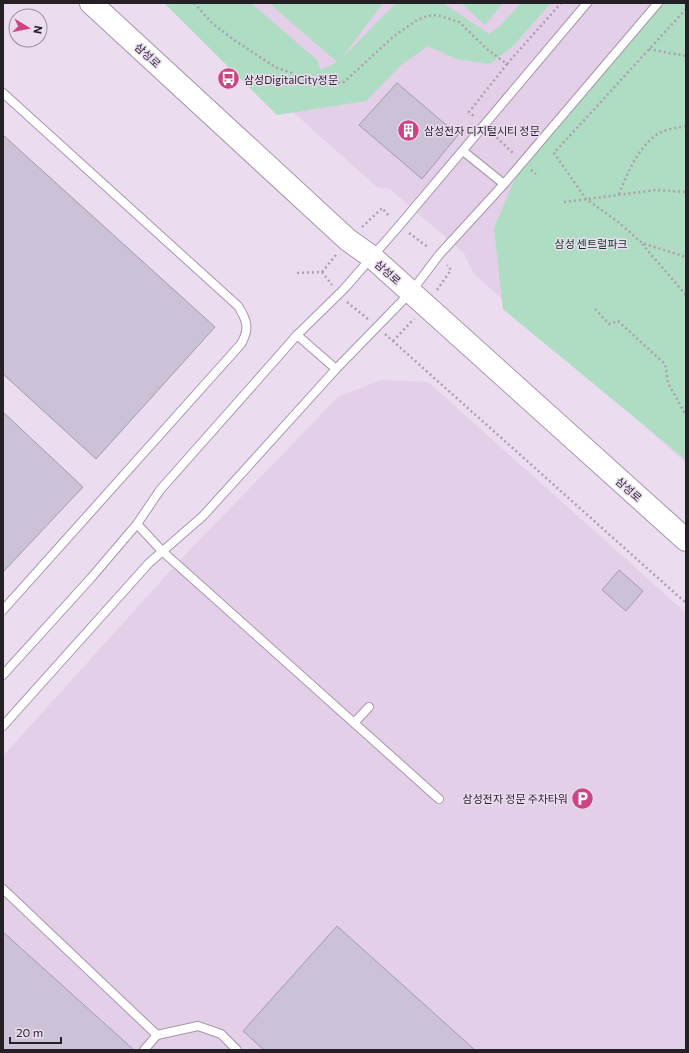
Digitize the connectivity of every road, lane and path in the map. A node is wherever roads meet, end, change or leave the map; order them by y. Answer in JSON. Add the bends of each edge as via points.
{"nodes":[{"id":1,"x":91,"y":3,"type":"edge"},
{"id":2,"x":194,"y":3,"type":"edge"},
{"id":3,"x":561,"y":3,"type":"edge"},
{"id":4,"x":587,"y":3,"type":"edge"},
{"id":5,"x":658,"y":3,"type":"edge"},
{"id":6,"x":686,"y":9,"type":"edge"},
{"id":7,"x":650,"y":49,"type":"junction"},
{"id":8,"x":686,"y":56,"type":"edge"},
{"id":9,"x":507,"y":64,"type":"junction"},
{"id":10,"x":3,"y":93,"type":"edge"},
{"id":11,"x":484,"y":126,"type":"junction"},
{"id":12,"x":686,"y":126,"type":"edge"},
{"id":13,"x":463,"y":151,"type":"junction"},
{"id":14,"x":522,"y":162,"type":"junction"},
{"id":15,"x":536,"y":174,"type":"dead end"},
{"id":16,"x":504,"y":184,"type":"junction"},
{"id":17,"x":686,"y":192,"type":"edge"},
{"id":18,"x":620,"y":194,"type":"junction"},
{"id":19,"x":586,"y":199,"type":"junction"},
{"id":20,"x":564,"y":202,"type":"dead end"},
{"id":21,"x":642,"y":243,"type":"junction"},
{"id":22,"x":372,"y":257,"type":"junction"},
{"id":23,"x":686,"y":257,"type":"edge"},
{"id":24,"x":297,"y":273,"type":"dead end"},
{"id":25,"x":411,"y":292,"type":"junction"},
{"id":26,"x":338,"y":294,"type":"junction"},
{"id":27,"x":686,"y":295,"type":"edge"},
{"id":28,"x":595,"y":309,"type":"dead end"},
{"id":29,"x":377,"y":327,"type":"junction"},
{"id":30,"x":297,"y":334,"type":"junction"},
{"id":31,"x":336,"y":369,"type":"junction"},
{"id":32,"x":686,"y":415,"type":"edge"},
{"id":33,"x":137,"y":524,"type":"junction"},
{"id":34,"x":686,"y":540,"type":"edge"},
{"id":35,"x":162,"y":551,"type":"junction"},
{"id":36,"x":686,"y":603,"type":"edge"},
{"id":37,"x":3,"y":610,"type":"edge"},
{"id":38,"x":3,"y":675,"type":"edge"},
{"id":39,"x":369,"y":707,"type":"dead end"},
{"id":40,"x":354,"y":723,"type":"junction"},
{"id":41,"x":3,"y":726,"type":"edge"},
{"id":42,"x":439,"y":799,"type":"dead end"},
{"id":43,"x":3,"y":888,"type":"edge"},
{"id":44,"x":157,"y":1035,"type":"junction"},
{"id":45,"x":144,"y":1050,"type":"edge"},
{"id":46,"x":237,"y":1050,"type":"edge"}],
"edges":[{"from":1,"to":22,"type":"street","name":"삼성로","via":[[348,240]]},
{"from":2,"to":9,"type":"path","via":[[234,40],[275,67],[314,83],[344,82],[394,36],[417,20],[437,15],[460,22],[488,50]]},
{"from":3,"to":9,"type":"path"},
{"from":4,"to":11,"type":"lane"},
{"from":5,"to":14,"type":"lane"},
{"from":6,"to":7,"type":"path"},
{"from":7,"to":8,"type":"path"},
{"from":7,"to":19,"type":"path","via":[[554,153]]},
{"from":9,"to":11,"type":"path","via":[[469,112]]},
{"from":10,"to":37,"type":"lane","via":[[238,306],[247,322],[247,329],[241,344]]},
{"from":11,"to":13,"type":"lane"},
{"from":11,"to":14,"type":"path"},
{"from":12,"to":18,"type":"path","via":[[656,135],[637,157]]},
{"from":13,"to":16,"type":"lane"},
{"from":13,"to":22,"type":"lane"},
{"from":14,"to":15,"type":"path"},
{"from":14,"to":16,"type":"lane"},
{"from":16,"to":25,"type":"lane","via":[[439,255]]},
{"from":17,"to":18,"type":"path","via":[[656,190]]},
{"from":18,"to":19,"type":"path"},
{"from":19,"to":20,"type":"path"},
{"from":19,"to":21,"type":"path"},
{"from":21,"to":23,"type":"path"},
{"from":21,"to":27,"type":"path"},
{"from":22,"to":25,"type":"street","name":"삼성로"},
{"from":22,"to":26,"type":"lane"},
{"from":24,"to":26,"type":"path","via":[[322,272]]},
{"from":25,"to":29,"type":"lane"},
{"from":25,"to":34,"type":"street","name":"삼성로"},
{"from":26,"to":29,"type":"path"},
{"from":26,"to":30,"type":"lane"},
{"from":28,"to":32,"type":"path","via":[[609,324],[618,321],[665,364],[668,383]]},
{"from":29,"to":31,"type":"lane"},
{"from":29,"to":36,"type":"path"},
{"from":30,"to":31,"type":"lane"},
{"from":30,"to":33,"type":"lane","via":[[160,490]]},
{"from":31,"to":35,"type":"lane","via":[[202,516]]},
{"from":33,"to":35,"type":"lane"},
{"from":33,"to":38,"type":"lane"},
{"from":35,"to":40,"type":"lane"},
{"from":35,"to":41,"type":"lane"},
{"from":39,"to":40,"type":"lane"},
{"from":40,"to":42,"type":"lane"},
{"from":43,"to":44,"type":"lane"},
{"from":44,"to":45,"type":"lane"},
{"from":44,"to":46,"type":"lane","via":[[198,1026],[221,1034]]}]}
